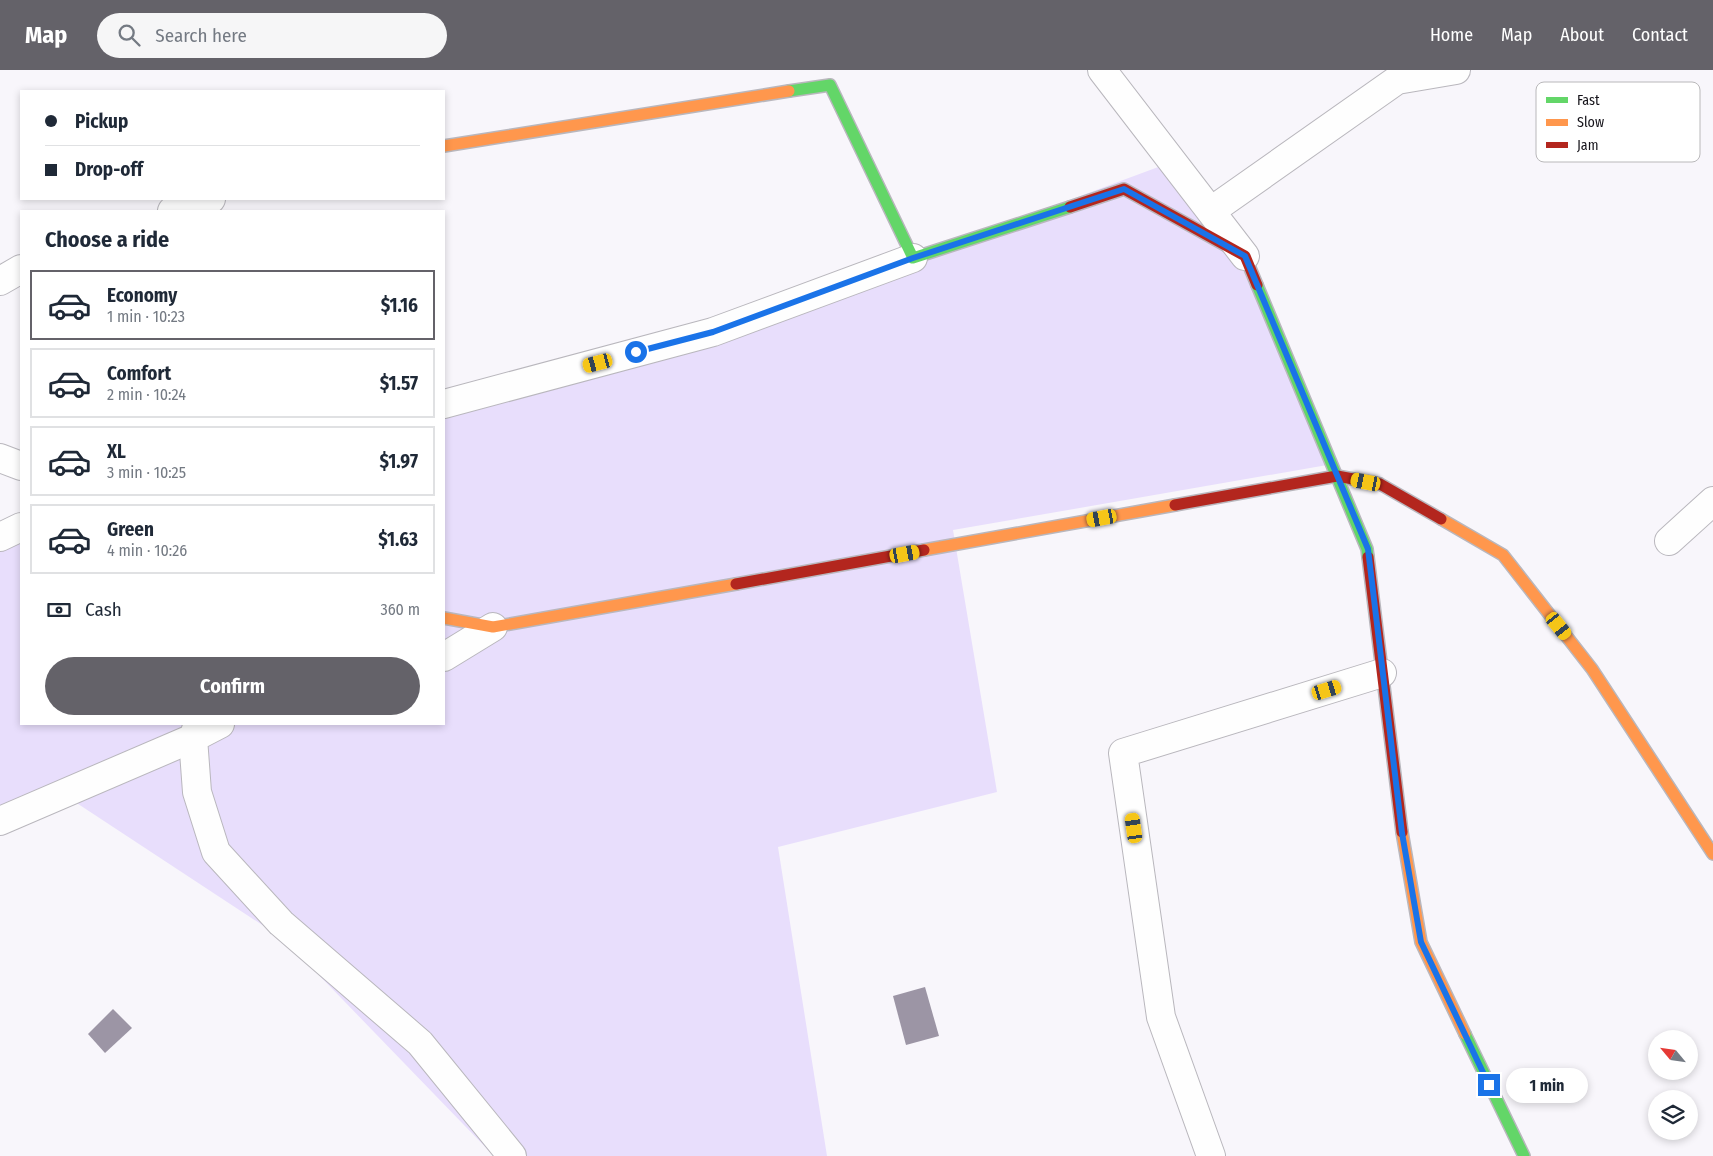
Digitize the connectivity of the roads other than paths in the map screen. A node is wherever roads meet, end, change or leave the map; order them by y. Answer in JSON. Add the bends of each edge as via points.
{"nodes":[{"id":1,"x":1102,"y":70,"type":"edge"},
{"id":2,"x":1456,"y":70,"type":"edge"},
{"id":3,"x":445,"y":146,"type":"edge"},
{"id":4,"x":208,"y":200,"type":"edge"},
{"id":5,"x":175,"y":210,"type":"edge"},
{"id":6,"x":1211,"y":211,"type":"junction"},
{"id":7,"x":1245,"y":256,"type":"junction"},
{"id":8,"x":913,"y":258,"type":"junction"},
{"id":9,"x":20,"y":270,"type":"edge"},
{"id":10,"x":0,"y":281,"type":"edge"},
{"id":11,"x":445,"y":404,"type":"edge"},
{"id":12,"x":0,"y":458,"type":"edge"},
{"id":13,"x":20,"y":466,"type":"edge"},
{"id":14,"x":1337,"y":476,"type":"junction"},
{"id":15,"x":1713,"y":501,"type":"edge"},
{"id":16,"x":20,"y":527,"type":"edge"},
{"id":17,"x":0,"y":537,"type":"edge"},
{"id":18,"x":1669,"y":541,"type":"dead end"},
{"id":19,"x":445,"y":618,"type":"edge"},
{"id":20,"x":493,"y":627,"type":"junction"},
{"id":21,"x":445,"y":656,"type":"edge"},
{"id":22,"x":1382,"y":673,"type":"junction"},
{"id":23,"x":217,"y":725,"type":"edge"},
{"id":24,"x":196,"y":731,"type":"edge"},
{"id":25,"x":0,"y":821,"type":"edge"},
{"id":26,"x":1713,"y":854,"type":"edge"},
{"id":27,"x":512,"y":1156,"type":"edge"},
{"id":28,"x":1211,"y":1156,"type":"edge"},
{"id":29,"x":1524,"y":1156,"type":"edge"}],
"edges":[{"from":1,"to":6,"type":"street"},
{"from":2,"to":6,"type":"street","via":[[1398,80]]},
{"from":3,"to":8,"type":"street","via":[[830,84]]},
{"from":4,"to":5,"type":"street"},
{"from":6,"to":7,"type":"street"},
{"from":7,"to":8,"type":"street","via":[[1124,189]]},
{"from":7,"to":14,"type":"street"},
{"from":8,"to":11,"type":"street","via":[[713,332]]},
{"from":9,"to":10,"type":"street"},
{"from":12,"to":13,"type":"street"},
{"from":14,"to":20,"type":"street"},
{"from":14,"to":22,"type":"street","via":[[1368,549]]},
{"from":14,"to":26,"type":"street","via":[[1380,484],[1503,555],[1592,669]]},
{"from":15,"to":18,"type":"street"},
{"from":16,"to":17,"type":"street"},
{"from":19,"to":20,"type":"street"},
{"from":20,"to":21,"type":"street"},
{"from":22,"to":28,"type":"street","via":[[1123,753],[1161,1017]]},
{"from":22,"to":29,"type":"street","via":[[1402,833],[1421,942]]},
{"from":23,"to":24,"type":"street"},
{"from":24,"to":25,"type":"street"},
{"from":24,"to":27,"type":"street","via":[[197,792],[216,852],[281,923],[420,1043]]}]}
